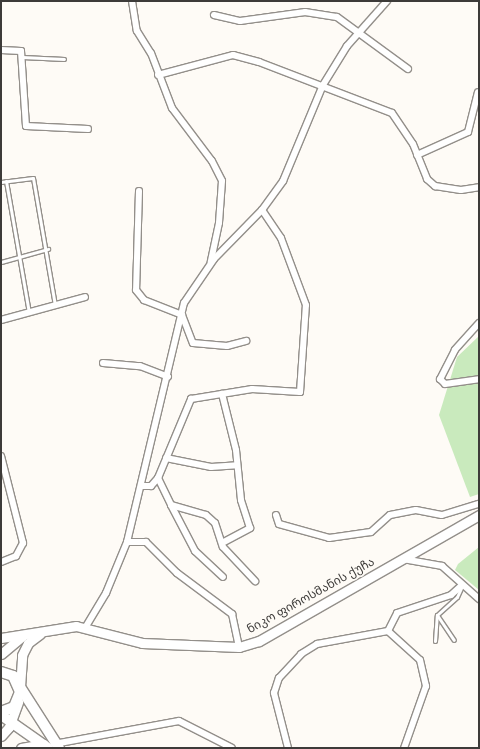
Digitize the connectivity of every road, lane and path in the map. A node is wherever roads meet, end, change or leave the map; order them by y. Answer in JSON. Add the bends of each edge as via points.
{"nodes":[{"id":1,"x":132,"y":1,"type":"edge"},
{"id":2,"x":387,"y":1,"type":"edge"},
{"id":3,"x":214,"y":15,"type":"dead end"},
{"id":4,"x":360,"y":31,"type":"junction"},
{"id":5,"x":1,"y":50,"type":"edge"},
{"id":6,"x":22,"y":57,"type":"junction"},
{"id":7,"x":64,"y":59,"type":"dead end"},
{"id":8,"x":408,"y":69,"type":"dead end"},
{"id":9,"x":158,"y":75,"type":"junction"},
{"id":10,"x":323,"y":85,"type":"junction"},
{"id":11,"x":478,"y":92,"type":"edge"},
{"id":12,"x":88,"y":129,"type":"dead end"},
{"id":13,"x":417,"y":155,"type":"junction"},
{"id":14,"x":6,"y":181,"type":"junction"},
{"id":15,"x":1,"y":182,"type":"edge"},
{"id":16,"x":479,"y":187,"type":"edge"},
{"id":17,"x":139,"y":191,"type":"dead end"},
{"id":18,"x":262,"y":210,"type":"junction"},
{"id":19,"x":48,"y":249,"type":"junction"},
{"id":20,"x":20,"y":257,"type":"junction"},
{"id":21,"x":1,"y":262,"type":"edge"},
{"id":22,"x":211,"y":263,"type":"junction"},
{"id":23,"x":85,"y":297,"type":"dead end"},
{"id":24,"x":55,"y":306,"type":"junction"},
{"id":25,"x":30,"y":314,"type":"junction"},
{"id":26,"x":182,"y":315,"type":"junction"},
{"id":27,"x":1,"y":320,"type":"edge"},
{"id":28,"x":479,"y":323,"type":"edge"},
{"id":29,"x":246,"y":341,"type":"dead end"},
{"id":30,"x":103,"y":363,"type":"dead end"},
{"id":31,"x":168,"y":377,"type":"junction"},
{"id":32,"x":479,"y":380,"type":"edge"},
{"id":33,"x":222,"y":394,"type":"junction"},
{"id":34,"x":1,"y":456,"type":"edge"},
{"id":35,"x":166,"y":458,"type":"junction"},
{"id":36,"x":237,"y":465,"type":"junction"},
{"id":37,"x":158,"y":478,"type":"junction"},
{"id":38,"x":142,"y":486,"type":"junction"},
{"id":39,"x":479,"y":504,"type":"edge"},
{"id":40,"x":171,"y":505,"type":"junction"},
{"id":41,"x":276,"y":515,"type":"dead end"},
{"id":42,"x":479,"y":515,"type":"edge"},
{"id":43,"x":127,"y":542,"type":"junction"},
{"id":44,"x":222,"y":543,"type":"junction"},
{"id":45,"x":403,"y":559,"type":"junction"},
{"id":46,"x":1,"y":562,"type":"edge"},
{"id":47,"x":223,"y":577,"type":"dead end"},
{"id":48,"x":255,"y":581,"type":"dead end"},
{"id":49,"x":461,"y":586,"type":"junction"},
{"id":50,"x":479,"y":599,"type":"edge"},
{"id":51,"x":437,"y":614,"type":"junction"},
{"id":52,"x":85,"y":628,"type":"junction"},
{"id":53,"x":388,"y":631,"type":"junction"},
{"id":54,"x":43,"y":632,"type":"junction"},
{"id":55,"x":24,"y":635,"type":"junction"},
{"id":56,"x":1,"y":638,"type":"edge"},
{"id":57,"x":454,"y":640,"type":"dead end"},
{"id":58,"x":435,"y":641,"type":"dead end"},
{"id":59,"x":238,"y":647,"type":"junction"},
{"id":60,"x":1,"y":654,"type":"edge"},
{"id":61,"x":3,"y":672,"type":"edge"},
{"id":62,"x":20,"y":687,"type":"junction"},
{"id":63,"x":18,"y":702,"type":"junction"},
{"id":64,"x":1,"y":714,"type":"edge"},
{"id":65,"x":12,"y":721,"type":"junction"},
{"id":66,"x":1,"y":736,"type":"edge"},
{"id":67,"x":52,"y":746,"type":"edge"},
{"id":68,"x":21,"y":748,"type":"edge"},
{"id":69,"x":232,"y":748,"type":"edge"},
{"id":70,"x":288,"y":748,"type":"edge"},
{"id":71,"x":404,"y":748,"type":"edge"}],
"edges":[{"from":1,"to":9,"type":"street","via":[[137,31],[151,53]]},
{"from":2,"to":4,"type":"street"},
{"from":3,"to":4,"type":"street","via":[[240,21],[305,12],[337,17]]},
{"from":4,"to":8,"type":"street"},
{"from":4,"to":10,"type":"street"},
{"from":5,"to":6,"type":"street","via":[[21,51]]},
{"from":6,"to":7,"type":"lane"},
{"from":6,"to":12,"type":"street","via":[[26,126]]},
{"from":9,"to":10,"type":"street","via":[[233,55]]},
{"from":9,"to":22,"type":"street","via":[[172,108],[212,161],[222,181],[219,223]]},
{"from":10,"to":13,"type":"street","via":[[392,113]]},
{"from":10,"to":18,"type":"street","via":[[283,181]]},
{"from":11,"to":13,"type":"street","via":[[468,132]]},
{"from":13,"to":16,"type":"street","via":[[427,179],[435,186],[461,190]]},
{"from":14,"to":15,"type":"lane"},
{"from":14,"to":19,"type":"lane","via":[[34,178]]},
{"from":14,"to":20,"type":"lane"},
{"from":17,"to":26,"type":"street","via":[[136,290],[144,300]]},
{"from":18,"to":22,"type":"street"},
{"from":18,"to":33,"type":"street","via":[[281,238],[306,305],[300,392],[252,389]]},
{"from":19,"to":20,"type":"lane"},
{"from":19,"to":24,"type":"lane"},
{"from":20,"to":21,"type":"lane"},
{"from":20,"to":25,"type":"lane"},
{"from":22,"to":26,"type":"street","via":[[184,303]]},
{"from":23,"to":24,"type":"street"},
{"from":24,"to":25,"type":"street"},
{"from":25,"to":27,"type":"street"},
{"from":26,"to":29,"type":"street","via":[[193,343],[227,346]]},
{"from":26,"to":31,"type":"street"},
{"from":28,"to":32,"type":"street","via":[[454,350],[440,379],[444,384]]},
{"from":30,"to":31,"type":"street","via":[[140,366]]},
{"from":31,"to":38,"type":"street"},
{"from":33,"to":35,"type":"street","via":[[191,399]]},
{"from":33,"to":36,"type":"street"},
{"from":34,"to":46,"type":"street","via":[[23,543],[16,556]]},
{"from":35,"to":36,"type":"street","via":[[211,467]]},
{"from":35,"to":37,"type":"street"},
{"from":36,"to":44,"type":"street","via":[[241,500],[250,528]]},
{"from":37,"to":38,"type":"street","via":[[150,486]]},
{"from":37,"to":40,"type":"street"},
{"from":38,"to":43,"type":"street"},
{"from":39,"to":41,"type":"street","via":[[442,515],[416,510],[390,515],[371,532],[329,538],[279,524]]},
{"from":40,"to":44,"type":"street","via":[[206,515],[215,523]]},
{"from":40,"to":47,"type":"street","via":[[195,551]]},
{"from":42,"to":45,"type":"main road","name":"ნიკო ფიროსმანის ქუჩა"},
{"from":43,"to":52,"type":"street","via":[[106,593]]},
{"from":43,"to":59,"type":"street","via":[[146,542],[177,573],[232,614]]},
{"from":44,"to":48,"type":"street"},
{"from":45,"to":49,"type":"street","via":[[442,566]]},
{"from":45,"to":59,"type":"main road","name":"ნიკო ფიროსმანის ქუჩა","via":[[259,641]]},
{"from":49,"to":50,"type":"street"},
{"from":49,"to":51,"type":"lane","via":[[456,597]]},
{"from":49,"to":53,"type":"street","via":[[451,595],[396,613]]},
{"from":51,"to":57,"type":"lane"},
{"from":51,"to":58,"type":"lane"},
{"from":52,"to":54,"type":"main road","name":"ნიკო ფიროსმანის ქუჩა"},
{"from":52,"to":59,"type":"main road","name":"ნიკო ფიროსმანის ქუჩა","via":[[142,643]]},
{"from":53,"to":70,"type":"street","via":[[317,644],[301,654],[279,678],[274,693]]},
{"from":53,"to":71,"type":"street","via":[[420,660],[426,686]]},
{"from":54,"to":55,"type":"main road","name":"ნიკო ფიროსმანის ქუჩა"},
{"from":54,"to":62,"type":"main road","via":[[28,643],[22,655]]},
{"from":55,"to":56,"type":"main road","name":"ნიკო ფიროსმანის ქუჩა"},
{"from":55,"to":60,"type":"main road"},
{"from":61,"to":62,"type":"highway"},
{"from":62,"to":63,"type":"highway"},
{"from":62,"to":67,"type":"highway"},
{"from":63,"to":64,"type":"highway"},
{"from":63,"to":65,"type":"main road"},
{"from":64,"to":65,"type":"highway"},
{"from":65,"to":66,"type":"main road"},
{"from":65,"to":67,"type":"highway"},
{"from":67,"to":68,"type":"main road"},
{"from":67,"to":69,"type":"street","via":[[179,721]]}]}
